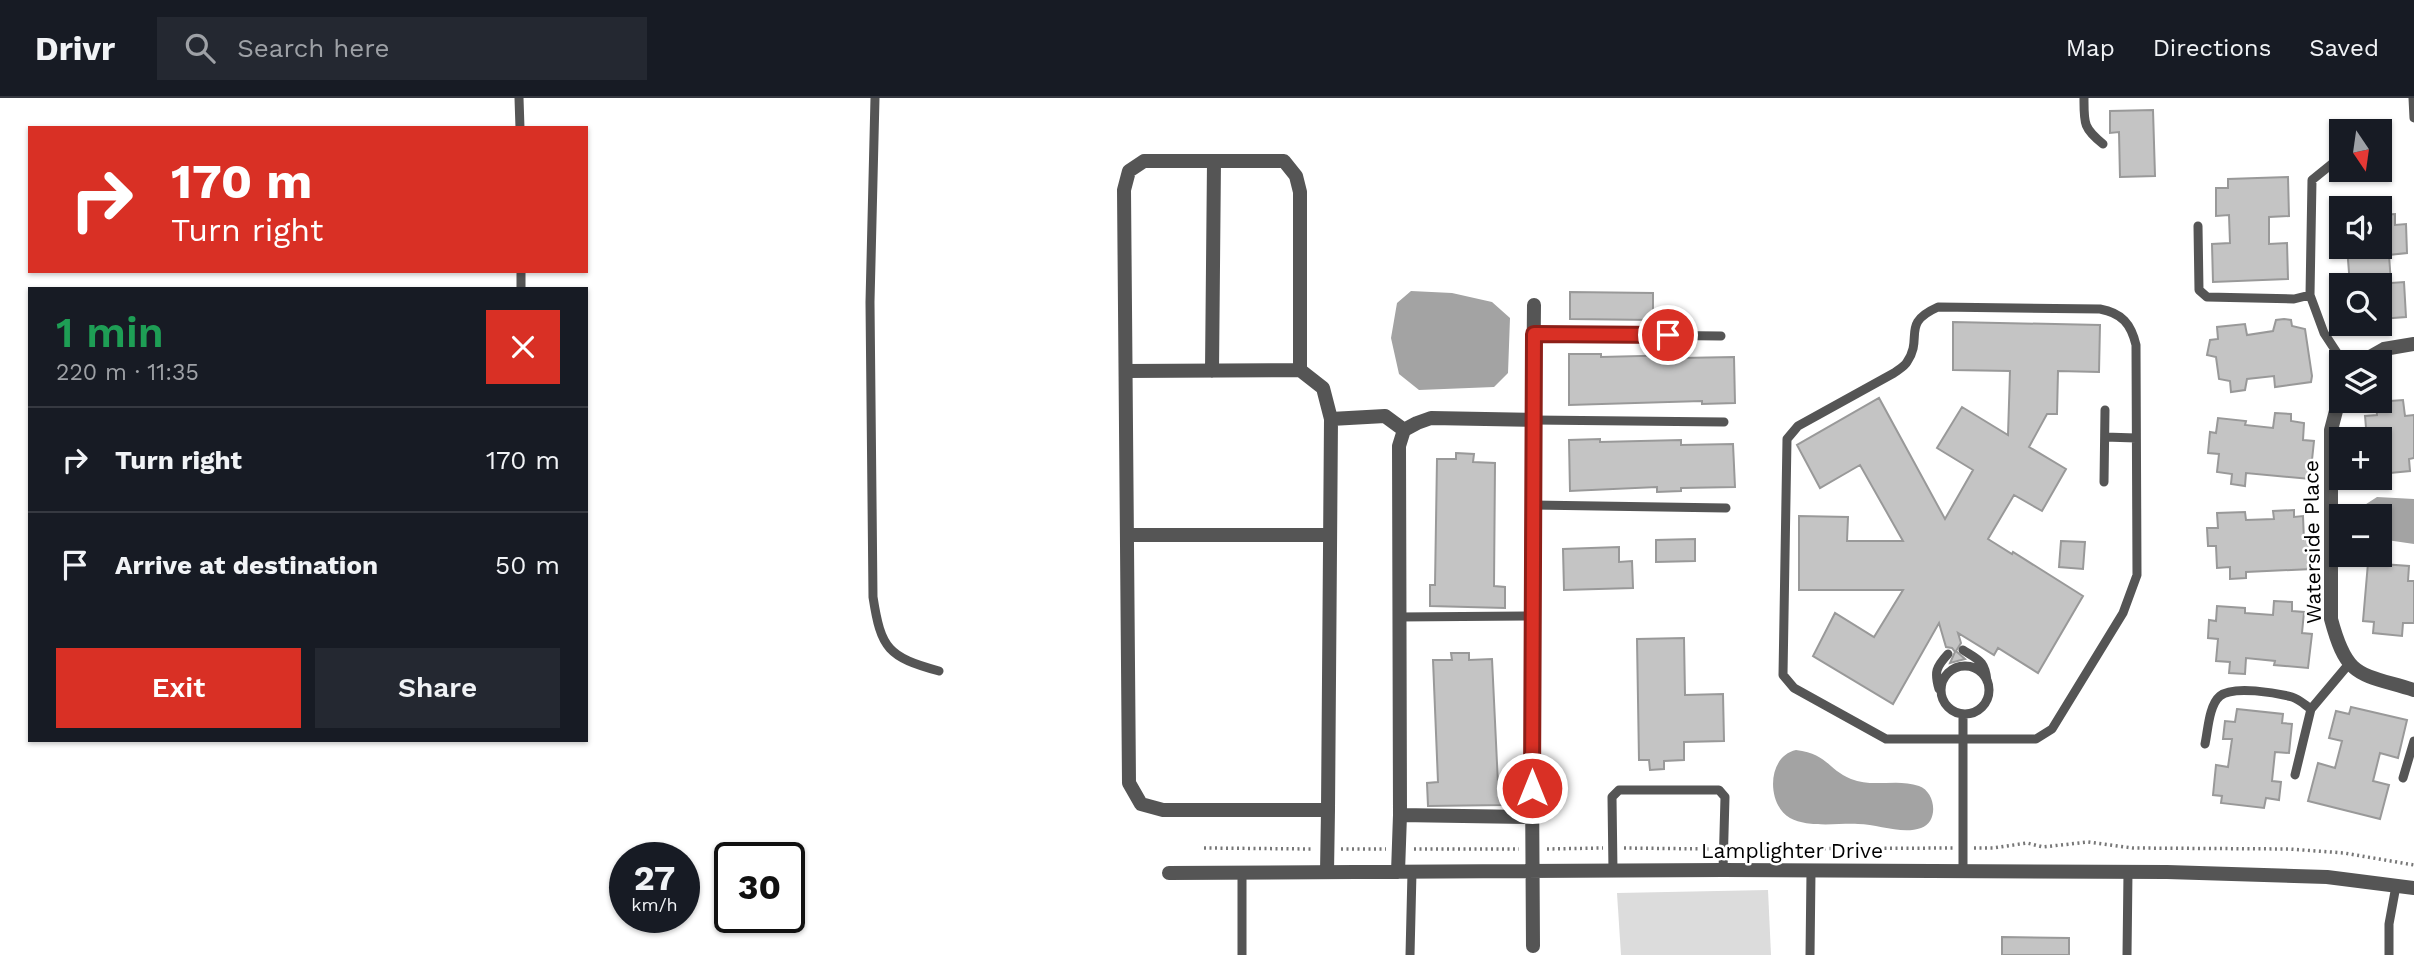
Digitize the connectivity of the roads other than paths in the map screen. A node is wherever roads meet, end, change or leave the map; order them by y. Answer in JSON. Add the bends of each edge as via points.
{"nodes":[{"id":1,"x":519,"y":98,"type":"edge"},
{"id":2,"x":875,"y":98,"type":"edge"},
{"id":3,"x":2084,"y":98,"type":"edge"},
{"id":4,"x":2413,"y":98,"type":"edge"},
{"id":5,"x":2414,"y":118,"type":"edge"},
{"id":6,"x":520,"y":126,"type":"edge"},
{"id":7,"x":2103,"y":144,"type":"dead end"},
{"id":8,"x":1214,"y":161,"type":"junction"},
{"id":9,"x":2329,"y":166,"type":"edge"},
{"id":10,"x":2198,"y":226,"type":"dead end"},
{"id":11,"x":2310,"y":295,"type":"junction"},
{"id":12,"x":1534,"y":304,"type":"dead end"},
{"id":13,"x":1534,"y":334,"type":"junction"},
{"id":14,"x":1721,"y":336,"type":"dead end"},
{"id":15,"x":2414,"y":344,"type":"edge"},
{"id":16,"x":2335,"y":350,"type":"edge"},
{"id":17,"x":2382,"y":350,"type":"edge"},
{"id":18,"x":1300,"y":370,"type":"junction"},
{"id":19,"x":1126,"y":371,"type":"junction"},
{"id":20,"x":1212,"y":371,"type":"junction"},
{"id":21,"x":2105,"y":410,"type":"dead end"},
{"id":22,"x":2335,"y":413,"type":"edge"},
{"id":23,"x":1331,"y":419,"type":"junction"},
{"id":24,"x":1534,"y":420,"type":"junction"},
{"id":25,"x":1724,"y":422,"type":"dead end"},
{"id":26,"x":1404,"y":430,"type":"junction"},
{"id":27,"x":2105,"y":437,"type":"junction"},
{"id":28,"x":2136,"y":438,"type":"junction"},
{"id":29,"x":2105,"y":482,"type":"dead end"},
{"id":30,"x":1533,"y":505,"type":"junction"},
{"id":31,"x":1726,"y":508,"type":"dead end"},
{"id":32,"x":1127,"y":535,"type":"junction"},
{"id":33,"x":1330,"y":535,"type":"junction"},
{"id":34,"x":1531,"y":616,"type":"junction"},
{"id":35,"x":1399,"y":617,"type":"junction"},
{"id":36,"x":1963,"y":650,"type":"dead end"},
{"id":37,"x":1948,"y":653,"type":"dead end"},
{"id":38,"x":2348,"y":665,"type":"junction"},
{"id":39,"x":939,"y":671,"type":"dead end"},
{"id":40,"x":1987,"y":683,"type":"junction"},
{"id":41,"x":2414,"y":690,"type":"edge"},
{"id":42,"x":1941,"y":694,"type":"junction"},
{"id":43,"x":2311,"y":709,"type":"junction"},
{"id":44,"x":1963,"y":714,"type":"junction"},
{"id":45,"x":1963,"y":739,"type":"junction"},
{"id":46,"x":2414,"y":741,"type":"edge"},
{"id":47,"x":2205,"y":744,"type":"dead end"},
{"id":48,"x":2295,"y":775,"type":"dead end"},
{"id":49,"x":2403,"y":778,"type":"dead end"},
{"id":50,"x":1328,"y":810,"type":"junction"},
{"id":51,"x":1400,"y":815,"type":"junction"},
{"id":52,"x":1533,"y":817,"type":"junction"},
{"id":53,"x":1723,"y":870,"type":"junction"},
{"id":54,"x":1613,"y":871,"type":"junction"},
{"id":55,"x":1963,"y":871,"type":"junction"},
{"id":56,"x":1327,"y":872,"type":"junction"},
{"id":57,"x":1405,"y":872,"type":"junction"},
{"id":58,"x":1534,"y":872,"type":"junction"},
{"id":59,"x":1811,"y":872,"type":"junction"},
{"id":60,"x":2128,"y":872,"type":"junction"},
{"id":61,"x":1169,"y":873,"type":"dead end"},
{"id":62,"x":1242,"y":873,"type":"junction"},
{"id":63,"x":2396,"y":886,"type":"junction"},
{"id":64,"x":2414,"y":888,"type":"edge"},
{"id":65,"x":1533,"y":946,"type":"dead end"},
{"id":66,"x":1242,"y":955,"type":"edge"},
{"id":67,"x":1410,"y":955,"type":"edge"},
{"id":68,"x":1810,"y":955,"type":"edge"},
{"id":69,"x":2127,"y":955,"type":"edge"},
{"id":70,"x":2389,"y":955,"type":"edge"}],
"edges":[{"from":1,"to":6,"type":"lane"},
{"from":2,"to":39,"type":"lane","via":[[870,302],[873,597],[878,629],[889,650],[910,663]]},
{"from":3,"to":7,"type":"lane","via":[[2088,132]]},
{"from":4,"to":5,"type":"lane"},
{"from":8,"to":18,"type":"street","via":[[1284,161],[1296,176],[1300,191]]},
{"from":8,"to":19,"type":"street","via":[[1144,160],[1129,171],[1124,190]]},
{"from":8,"to":20,"type":"street"},
{"from":9,"to":11,"type":"lane","via":[[2312,180]]},
{"from":10,"to":11,"type":"lane","via":[[2199,290],[2207,297],[2294,299]]},
{"from":11,"to":16,"type":"lane"},
{"from":12,"to":13,"type":"street"},
{"from":13,"to":14,"type":"lane"},
{"from":13,"to":24,"type":"street"},
{"from":15,"to":17,"type":"street"},
{"from":18,"to":20,"type":"street"},
{"from":18,"to":23,"type":"street","via":[[1323,388]]},
{"from":19,"to":20,"type":"street"},
{"from":19,"to":32,"type":"street"},
{"from":21,"to":27,"type":"lane"},
{"from":22,"to":38,"type":"street","name":"Waterside Place","via":[[2331,430],[2331,619]]},
{"from":23,"to":26,"type":"street","via":[[1385,416]]},
{"from":23,"to":33,"type":"street"},
{"from":24,"to":25,"type":"lane"},
{"from":24,"to":26,"type":"street","via":[[1431,418]]},
{"from":24,"to":30,"type":"street"},
{"from":26,"to":35,"type":"street","via":[[1399,446]]},
{"from":27,"to":28,"type":"lane"},
{"from":27,"to":29,"type":"lane"},
{"from":28,"to":45,"type":"lane","via":[[2137,575],[2123,613],[2052,729],[2036,738]]},
{"from":28,"to":45,"type":"lane","via":[[2136,345],[2130,324],[2121,316],[2100,309],[1938,307],[1924,313],[1915,325],[1907,363],[1798,426],[1787,439],[1783,675],[1794,688],[1886,739]]},
{"from":30,"to":31,"type":"lane"},
{"from":30,"to":34,"type":"street"},
{"from":32,"to":33,"type":"street"},
{"from":32,"to":50,"type":"street","via":[[1129,783],[1141,804],[1163,810]]},
{"from":33,"to":50,"type":"street"},
{"from":34,"to":35,"type":"lane"},
{"from":34,"to":52,"type":"street"},
{"from":35,"to":51,"type":"street"},
{"from":36,"to":40,"type":"lane","via":[[1986,668]]},
{"from":37,"to":42,"type":"lane","via":[[1935,673]]},
{"from":38,"to":41,"type":"street","via":[[2363,675]]},
{"from":38,"to":43,"type":"lane"},
{"from":40,"to":42,"type":"lane","via":[[1972,668],[1956,668],[1944,678]]},
{"from":40,"to":44,"type":"lane","via":[[1984,705]]},
{"from":42,"to":44,"type":"lane","via":[[1948,708]]},
{"from":43,"to":47,"type":"lane","via":[[2295,698],[2230,691],[2214,705]]},
{"from":43,"to":48,"type":"lane"},
{"from":44,"to":45,"type":"lane"},
{"from":45,"to":55,"type":"lane"},
{"from":46,"to":49,"type":"lane"},
{"from":50,"to":56,"type":"street"},
{"from":51,"to":52,"type":"street"},
{"from":51,"to":57,"type":"street","via":[[1399,849]]},
{"from":52,"to":58,"type":"street"},
{"from":53,"to":54,"type":"street","name":"Lamplighter Drive"},
{"from":53,"to":54,"type":"lane","via":[[1725,797],[1719,790],[1619,789],[1612,797]]},
{"from":53,"to":59,"type":"street","name":"Lamplighter Drive"},
{"from":54,"to":58,"type":"street","name":"Lamplighter Drive"},
{"from":55,"to":59,"type":"street","name":"Lamplighter Drive"},
{"from":55,"to":60,"type":"street","name":"Lamplighter Drive"},
{"from":56,"to":57,"type":"street","name":"Lamplighter Drive"},
{"from":56,"to":62,"type":"street","name":"Lamplighter Drive"},
{"from":57,"to":58,"type":"street","name":"Lamplighter Drive"},
{"from":57,"to":67,"type":"lane"},
{"from":58,"to":65,"type":"street"},
{"from":59,"to":68,"type":"lane"},
{"from":60,"to":63,"type":"street","name":"Lamplighter Drive","via":[[2328,877]]},
{"from":60,"to":69,"type":"lane"},
{"from":61,"to":62,"type":"street","name":"Lamplighter Drive"},
{"from":62,"to":66,"type":"lane"},
{"from":63,"to":64,"type":"street","name":"Lamplighter Drive"},
{"from":63,"to":70,"type":"lane"}]}
